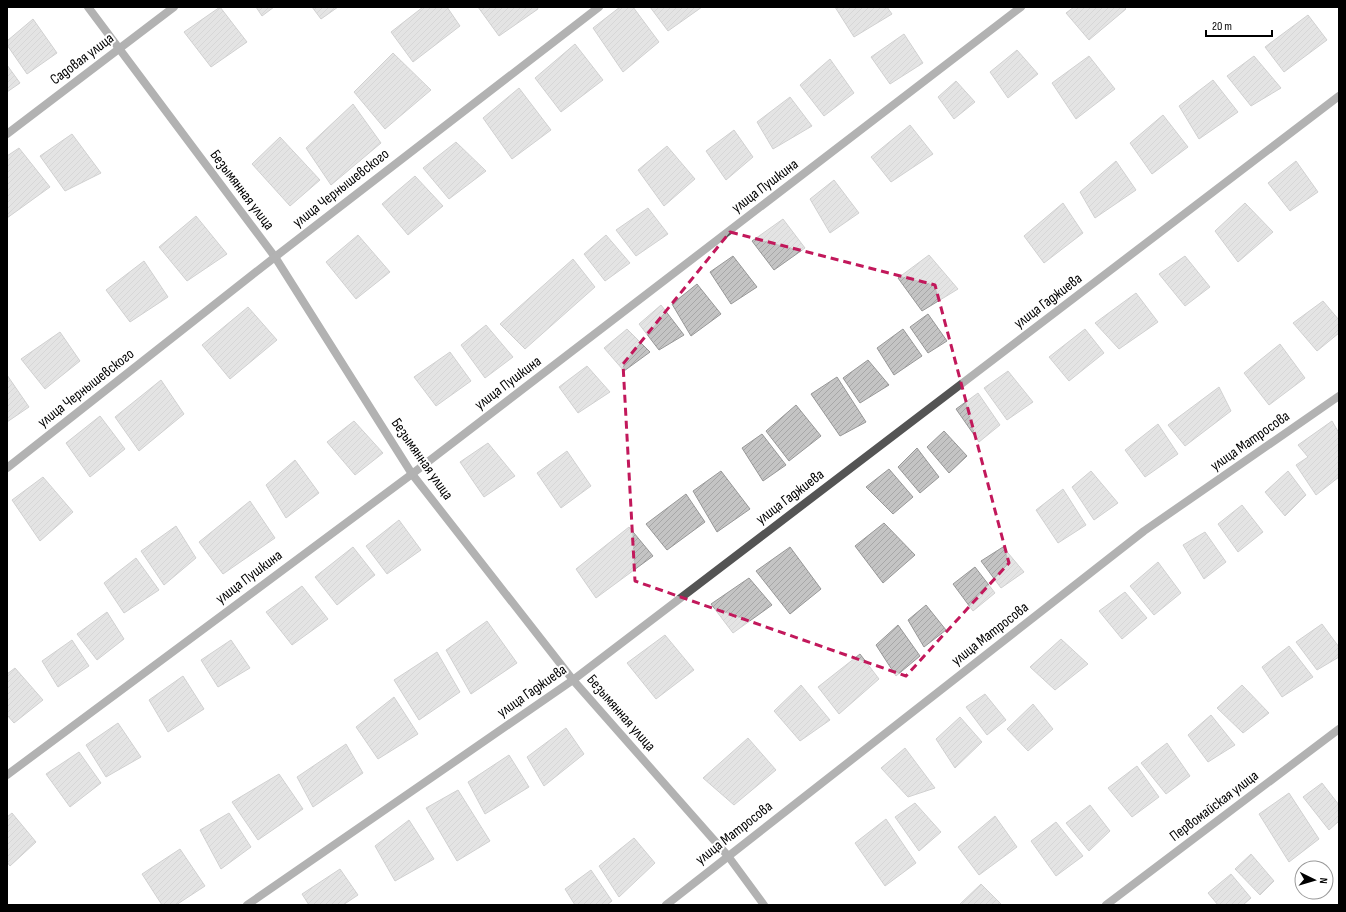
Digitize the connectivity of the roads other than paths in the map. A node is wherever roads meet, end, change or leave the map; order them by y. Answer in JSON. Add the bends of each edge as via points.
{"nodes":[{"id":1,"x":88,"y":7,"type":"edge"},
{"id":2,"x":174,"y":7,"type":"edge"},
{"id":3,"x":599,"y":7,"type":"edge"},
{"id":4,"x":1022,"y":7,"type":"edge"},
{"id":5,"x":119,"y":48,"type":"junction"},
{"id":6,"x":1339,"y":96,"type":"edge"},
{"id":7,"x":7,"y":134,"type":"edge"},
{"id":8,"x":275,"y":257,"type":"junction"},
{"id":9,"x":1339,"y":396,"type":"edge"},
{"id":10,"x":7,"y":468,"type":"edge"},
{"id":11,"x":412,"y":474,"type":"junction"},
{"id":12,"x":573,"y":680,"type":"junction"},
{"id":13,"x":1339,"y":729,"type":"edge"},
{"id":14,"x":7,"y":775,"type":"edge"},
{"id":15,"x":728,"y":856,"type":"junction"},
{"id":16,"x":247,"y":905,"type":"edge"},
{"id":17,"x":666,"y":905,"type":"edge"},
{"id":18,"x":764,"y":905,"type":"edge"},
{"id":19,"x":1106,"y":905,"type":"edge"}],
"edges":[{"from":1,"to":5,"type":"street","name":"Безымянная улица"},
{"from":2,"to":5,"type":"street","name":"Садовая улица"},
{"from":3,"to":8,"type":"street","name":"улица Чернышевского"},
{"from":4,"to":11,"type":"street","name":"улица Пушкина"},
{"from":5,"to":7,"type":"street","name":"Садовая улица"},
{"from":5,"to":8,"type":"street","name":"Безымянная улица"},
{"from":6,"to":12,"type":"street","name":"улица Гаджиева"},
{"from":8,"to":10,"type":"street","name":"улица Чернышевского"},
{"from":8,"to":11,"type":"street","name":"Безымянная улица"},
{"from":9,"to":15,"type":"street","name":"улица Матросова","via":[[1144,531]]},
{"from":11,"to":12,"type":"street","name":"Безымянная улица"},
{"from":11,"to":14,"type":"street","name":"улица Пушкина"},
{"from":12,"to":15,"type":"street","name":"Безымянная улица"},
{"from":12,"to":16,"type":"street","name":"улица Гаджиева"},
{"from":13,"to":19,"type":"street","name":"Первомайская улица"},
{"from":15,"to":17,"type":"street","name":"улица Матросова"},
{"from":15,"to":18,"type":"street","name":"Безымянная улица"}]}
